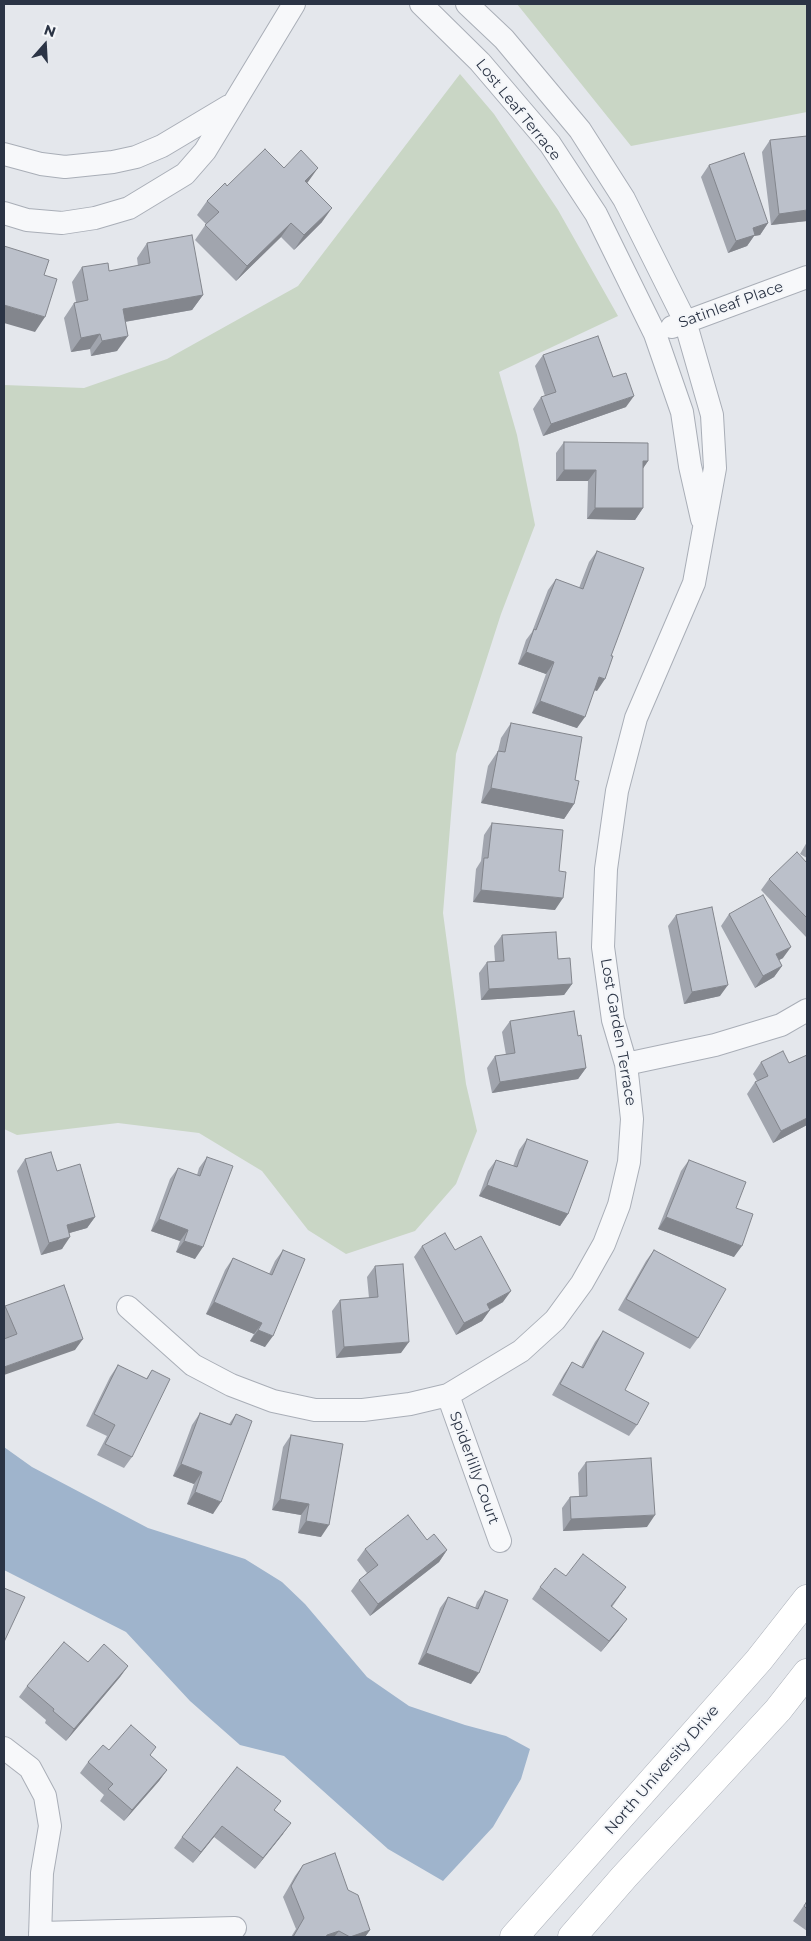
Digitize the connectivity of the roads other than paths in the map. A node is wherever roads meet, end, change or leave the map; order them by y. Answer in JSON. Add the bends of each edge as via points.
{"nodes":[{"id":1,"x":294,"y":4,"type":"edge"},
{"id":2,"x":422,"y":4,"type":"edge"},
{"id":3,"x":467,"y":4,"type":"edge"},
{"id":4,"x":232,"y":104,"type":"junction"},
{"id":5,"x":4,"y":154,"type":"edge"},
{"id":6,"x":4,"y":213,"type":"edge"},
{"id":7,"x":807,"y":277,"type":"edge"},
{"id":8,"x":685,"y":321,"type":"junction"},
{"id":9,"x":656,"y":334,"type":"junction"},
{"id":10,"x":703,"y":527,"type":"junction"},
{"id":11,"x":807,"y":1010,"type":"edge"},
{"id":12,"x":626,"y":1064,"type":"junction"},
{"id":13,"x":128,"y":1307,"type":"dead end"},
{"id":14,"x":448,"y":1395,"type":"junction"},
{"id":15,"x":500,"y":1542,"type":"dead end"},
{"id":16,"x":807,"y":1599,"type":"edge"},
{"id":17,"x":807,"y":1673,"type":"edge"},
{"id":18,"x":4,"y":1748,"type":"edge"},
{"id":19,"x":236,"y":1928,"type":"dead end"},
{"id":20,"x":40,"y":1935,"type":"edge"},
{"id":21,"x":514,"y":1937,"type":"edge"},
{"id":22,"x":572,"y":1937,"type":"edge"}],
"edges":[{"from":1,"to":4,"type":"street"},
{"from":2,"to":9,"type":"street","name":"Lost Leaf Terrace","via":[[480,62],[550,144],[596,214]]},
{"from":3,"to":8,"type":"street","via":[[504,39],[580,130],[624,199]]},
{"from":4,"to":5,"type":"street","via":[[162,146],[136,157],[65,167]]},
{"from":4,"to":6,"type":"street","via":[[205,151],[185,174],[128,208],[62,224],[27,220]]},
{"from":7,"to":8,"type":"street","name":"Satinleaf Place"},
{"from":8,"to":9,"type":"street","name":"Satinleaf Place"},
{"from":8,"to":10,"type":"street","name":"Lost Garden Terrace","via":[[712,414],[715,468]]},
{"from":9,"to":10,"type":"street","name":"Lost Garden Terrace","via":[[682,412]]},
{"from":10,"to":12,"type":"street","name":"Lost Garden Terrace","via":[[694,583],[636,718],[618,791],[607,859],[603,947],[613,1020]]},
{"from":11,"to":12,"type":"street","via":[[780,1025],[715,1046]]},
{"from":12,"to":14,"type":"street","name":"Lost Garden Terrace","via":[[632,1119],[629,1162],[619,1205],[604,1244],[582,1283],[555,1320],[521,1351]]},
{"from":13,"to":14,"type":"street","name":"Lost Garden Terrace","via":[[193,1365],[231,1385],[273,1401],[315,1410],[363,1410]]},
{"from":14,"to":15,"type":"street","name":"Spiderlilly Court"},
{"from":16,"to":21,"type":"main road","name":"North University Drive","via":[[753,1667]]},
{"from":17,"to":22,"type":"main road","via":[[778,1710]]},
{"from":18,"to":20,"type":"street","via":[[30,1768],[45,1796],[50,1826],[42,1872]]},
{"from":19,"to":20,"type":"street"}]}
